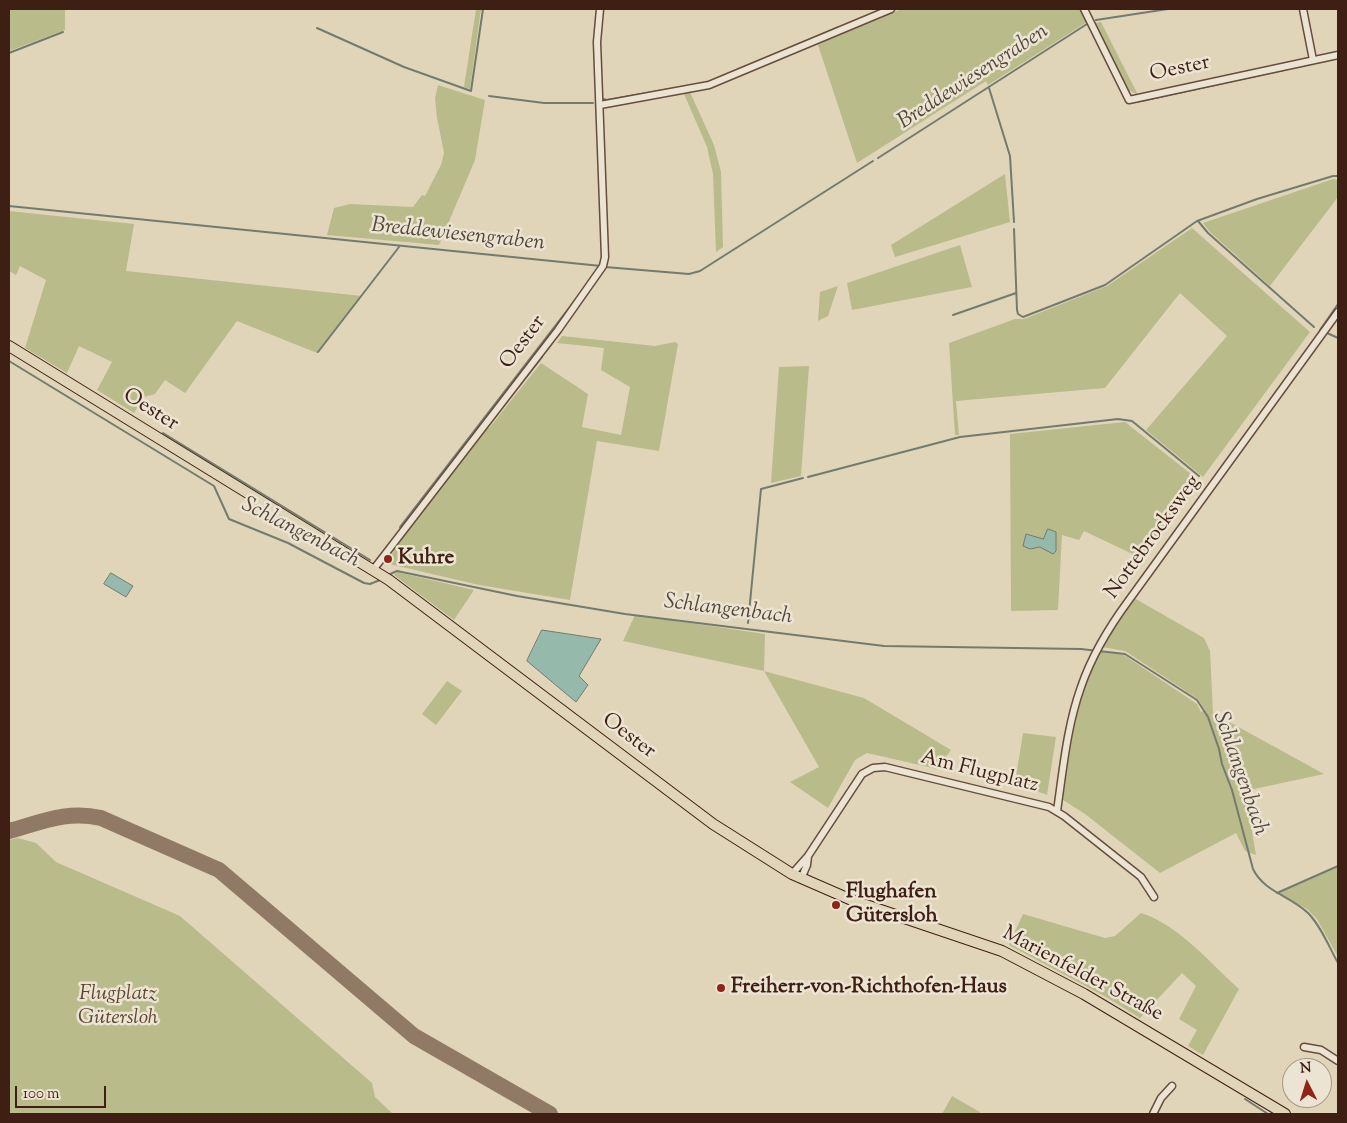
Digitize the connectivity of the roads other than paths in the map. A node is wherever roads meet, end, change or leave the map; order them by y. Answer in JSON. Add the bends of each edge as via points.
{"nodes":[{"id":1,"x":600,"y":9,"type":"edge"},
{"id":2,"x":891,"y":9,"type":"edge"},
{"id":3,"x":1084,"y":9,"type":"edge"},
{"id":4,"x":1303,"y":9,"type":"edge"},
{"id":5,"x":1338,"y":54,"type":"edge"},
{"id":6,"x":1313,"y":60,"type":"junction"},
{"id":7,"x":600,"y":104,"type":"junction"},
{"id":8,"x":1338,"y":312,"type":"edge"},
{"id":9,"x":9,"y":346,"type":"edge"},
{"id":10,"x":380,"y":574,"type":"junction"},
{"id":11,"x":1057,"y":811,"type":"junction"},
{"id":12,"x":808,"y":856,"type":"junction"},
{"id":13,"x":797,"y":877,"type":"junction"},
{"id":14,"x":1154,"y":897,"type":"dead end"},
{"id":15,"x":1304,"y":1046,"type":"dead end"},
{"id":16,"x":1338,"y":1061,"type":"edge"},
{"id":17,"x":1172,"y":1086,"type":"dead end"},
{"id":18,"x":1153,"y":1114,"type":"edge"},
{"id":19,"x":1285,"y":1114,"type":"edge"}],
"edges":[{"from":1,"to":7,"type":"street","name":"Oester","via":[[597,42]]},
{"from":2,"to":7,"type":"street","via":[[709,85]]},
{"from":3,"to":6,"type":"street","name":"Oester","via":[[1129,100]]},
{"from":4,"to":6,"type":"street"},
{"from":5,"to":6,"type":"street","name":"Oester"},
{"from":7,"to":10,"type":"street","name":"Oester","via":[[605,257],[598,276]]},
{"from":8,"to":11,"type":"street","name":"Nottebrocksweg","via":[[1129,600],[1095,653],[1074,708]]},
{"from":9,"to":10,"type":"main road","name":"Oester"},
{"from":10,"to":13,"type":"main road","name":"Oester","via":[[713,824]]},
{"from":11,"to":12,"type":"street","name":"Am Flugplatz","via":[[1038,803],[885,767],[873,768],[855,783]]},
{"from":11,"to":14,"type":"street","name":"Am Flugplatz","via":[[1141,877]]},
{"from":12,"to":13,"type":"street","name":"Am Flugplatz"},
{"from":12,"to":13,"type":"street","name":"Am Flugplatz","via":[[807,864]]},
{"from":13,"to":19,"type":"main road","name":"Marienfelder Straße","via":[[854,901],[1002,951],[1084,994]]},
{"from":15,"to":16,"type":"street","via":[[1321,1050]]},
{"from":17,"to":18,"type":"street","via":[[1160,1098]]}]}
